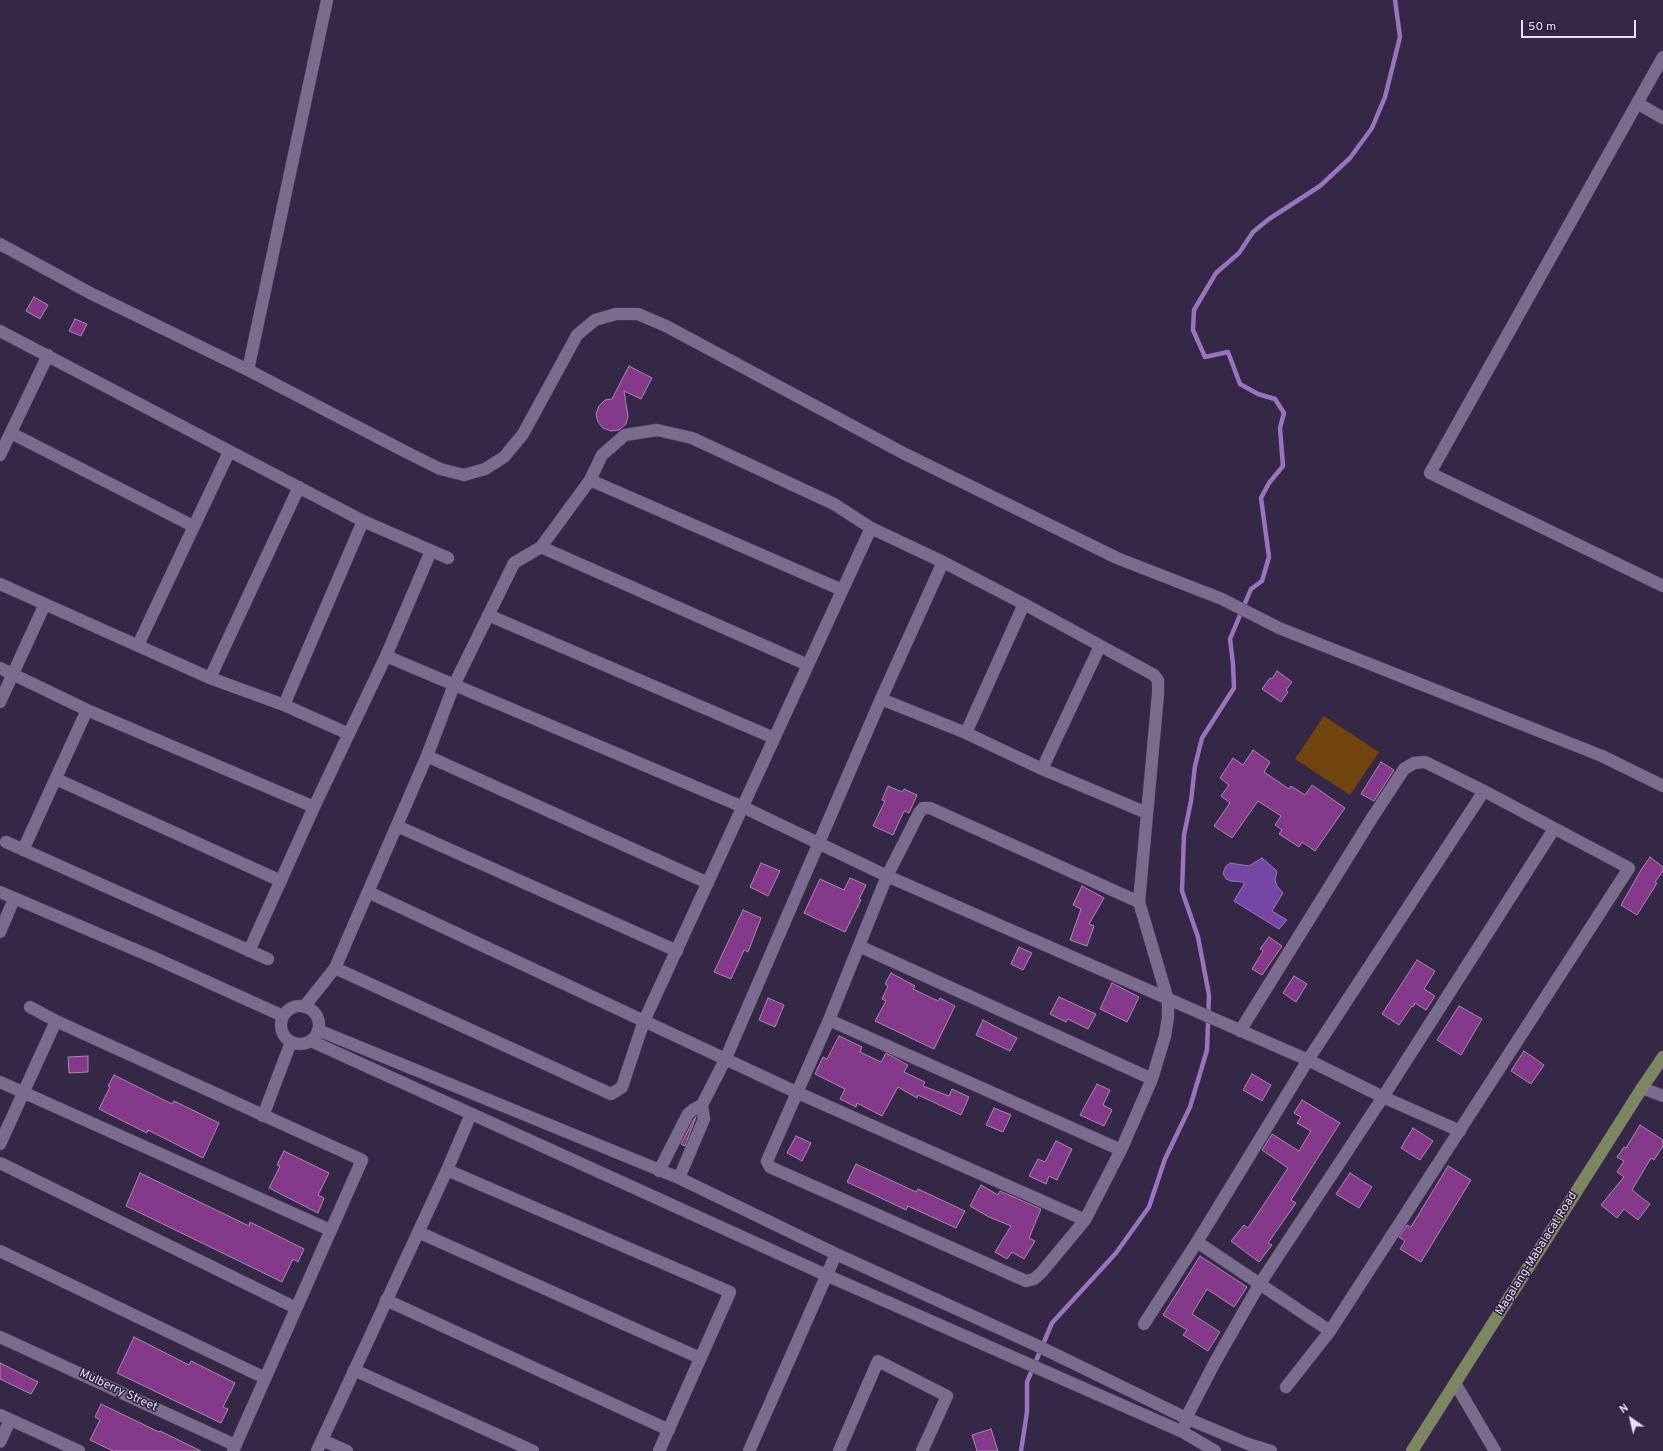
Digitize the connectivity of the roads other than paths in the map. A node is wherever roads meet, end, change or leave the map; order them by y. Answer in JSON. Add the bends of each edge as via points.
{"nodes":[{"id":1,"x":326,"y":0,"type":"edge"},
{"id":2,"x":1663,"y":57,"type":"edge"},
{"id":3,"x":1637,"y":103,"type":"junction"},
{"id":4,"x":1663,"y":118,"type":"edge"},
{"id":5,"x":0,"y":244,"type":"edge"},
{"id":6,"x":0,"y":331,"type":"edge"},
{"id":7,"x":48,"y":355,"type":"junction"},
{"id":8,"x":248,"y":370,"type":"junction"},
{"id":9,"x":11,"y":432,"type":"junction"},
{"id":10,"x":229,"y":452,"type":"junction"},
{"id":11,"x":0,"y":455,"type":"edge"},
{"id":12,"x":590,"y":480,"type":"junction"},
{"id":13,"x":298,"y":487,"type":"junction"},
{"id":14,"x":364,"y":521,"type":"junction"},
{"id":15,"x":193,"y":526,"type":"junction"},
{"id":16,"x":871,"y":528,"type":"junction"},
{"id":17,"x":541,"y":547,"type":"junction"},
{"id":18,"x":431,"y":551,"type":"junction"},
{"id":19,"x":448,"y":558,"type":"dead end"},
{"id":20,"x":943,"y":562,"type":"junction"},
{"id":21,"x":0,"y":584,"type":"edge"},
{"id":22,"x":1663,"y":586,"type":"edge"},
{"id":23,"x":842,"y":590,"type":"junction"},
{"id":24,"x":45,"y":604,"type":"junction"},
{"id":25,"x":1024,"y":604,"type":"junction"},
{"id":26,"x":488,"y":615,"type":"junction"},
{"id":27,"x":138,"y":645,"type":"junction"},
{"id":28,"x":1100,"y":646,"type":"junction"},
{"id":29,"x":386,"y":656,"type":"junction"},
{"id":30,"x":808,"y":665,"type":"junction"},
{"id":31,"x":0,"y":668,"type":"edge"},
{"id":32,"x":13,"y":673,"type":"junction"},
{"id":33,"x":210,"y":678,"type":"junction"},
{"id":34,"x":454,"y":685,"type":"junction"},
{"id":35,"x":881,"y":699,"type":"junction"},
{"id":36,"x":0,"y":702,"type":"edge"},
{"id":37,"x":284,"y":705,"type":"junction"},
{"id":38,"x":87,"y":710,"type":"junction"},
{"id":39,"x":966,"y":733,"type":"junction"},
{"id":40,"x":349,"y":734,"type":"junction"},
{"id":41,"x":774,"y":738,"type":"junction"},
{"id":42,"x":427,"y":756,"type":"junction"},
{"id":43,"x":1042,"y":769,"type":"junction"},
{"id":44,"x":56,"y":779,"type":"junction"},
{"id":45,"x":1663,"y":786,"type":"edge"},
{"id":46,"x":1484,"y":791,"type":"junction"},
{"id":47,"x":314,"y":807,"type":"junction"},
{"id":48,"x":743,"y":807,"type":"junction"},
{"id":49,"x":1147,"y":813,"type":"junction"},
{"id":50,"x":397,"y":826,"type":"junction"},
{"id":51,"x":1554,"y":828,"type":"junction"},
{"id":52,"x":6,"y":842,"type":"dead end"},
{"id":53,"x":819,"y":844,"type":"junction"},
{"id":54,"x":23,"y":850,"type":"junction"},
{"id":55,"x":887,"y":876,"type":"junction"},
{"id":56,"x":280,"y":881,"type":"junction"},
{"id":57,"x":708,"y":883,"type":"junction"},
{"id":58,"x":0,"y":892,"type":"edge"},
{"id":59,"x":368,"y":892,"type":"junction"},
{"id":60,"x":14,"y":899,"type":"junction"},
{"id":61,"x":1139,"y":902,"type":"junction"},
{"id":62,"x":0,"y":932,"type":"edge"},
{"id":63,"x":858,"y":946,"type":"junction"},
{"id":64,"x":677,"y":950,"type":"junction"},
{"id":65,"x":249,"y":951,"type":"junction"},
{"id":66,"x":268,"y":959,"type":"dead end"},
{"id":67,"x":335,"y":968,"type":"junction"},
{"id":68,"x":1168,"y":1000,"type":"junction"},
{"id":69,"x":30,"y":1007,"type":"dead end"},
{"id":70,"x":304,"y":1007,"type":"junction"},
{"id":71,"x":283,"y":1016,"type":"junction"},
{"id":72,"x":830,"y":1020,"type":"junction"},
{"id":73,"x":56,"y":1021,"type":"junction"},
{"id":74,"x":644,"y":1022,"type":"junction"},
{"id":75,"x":318,"y":1030,"type":"junction"},
{"id":76,"x":1240,"y":1031,"type":"junction"},
{"id":77,"x":311,"y":1041,"type":"junction"},
{"id":78,"x":291,"y":1042,"type":"junction"},
{"id":79,"x":1663,"y":1057,"type":"edge"},
{"id":80,"x":725,"y":1060,"type":"junction"},
{"id":81,"x":1308,"y":1060,"type":"junction"},
{"id":82,"x":1152,"y":1079,"type":"junction"},
{"id":83,"x":0,"y":1082,"type":"edge"},
{"id":84,"x":1642,"y":1088,"type":"junction"},
{"id":85,"x":24,"y":1092,"type":"junction"},
{"id":86,"x":798,"y":1093,"type":"junction"},
{"id":87,"x":1663,"y":1096,"type":"edge"},
{"id":88,"x":1383,"y":1098,"type":"junction"},
{"id":89,"x":702,"y":1105,"type":"junction"},
{"id":90,"x":471,"y":1114,"type":"junction"},
{"id":91,"x":263,"y":1116,"type":"junction"},
{"id":92,"x":1460,"y":1131,"type":"junction"},
{"id":93,"x":0,"y":1144,"type":"edge"},
{"id":94,"x":1121,"y":1150,"type":"junction"},
{"id":95,"x":0,"y":1163,"type":"edge"},
{"id":96,"x":447,"y":1170,"type":"junction"},
{"id":97,"x":659,"y":1171,"type":"junction"},
{"id":98,"x":679,"y":1178,"type":"junction"},
{"id":99,"x":1086,"y":1220,"type":"junction"},
{"id":100,"x":330,"y":1230,"type":"junction"},
{"id":101,"x":418,"y":1232,"type":"junction"},
{"id":102,"x":1197,"y":1242,"type":"junction"},
{"id":103,"x":0,"y":1251,"type":"edge"},
{"id":104,"x":836,"y":1254,"type":"junction"},
{"id":105,"x":826,"y":1275,"type":"junction"},
{"id":106,"x":1259,"y":1285,"type":"junction"},
{"id":107,"x":386,"y":1300,"type":"junction"},
{"id":108,"x":296,"y":1308,"type":"junction"},
{"id":109,"x":985,"y":1322,"type":"junction"},
{"id":110,"x":1144,"y":1324,"type":"dead end"},
{"id":111,"x":1330,"y":1331,"type":"junction"},
{"id":112,"x":0,"y":1337,"type":"edge"},
{"id":113,"x":975,"y":1341,"type":"junction"},
{"id":114,"x":700,"y":1358,"type":"junction"},
{"id":115,"x":354,"y":1370,"type":"junction"},
{"id":116,"x":265,"y":1378,"type":"junction"},
{"id":117,"x":1455,"y":1383,"type":"junction"},
{"id":118,"x":1286,"y":1387,"type":"dead end"},
{"id":119,"x":5,"y":1417,"type":"edge"},
{"id":120,"x":1186,"y":1418,"type":"junction"},
{"id":121,"x":669,"y":1430,"type":"junction"},
{"id":122,"x":1183,"y":1432,"type":"junction"},
{"id":123,"x":0,"y":1442,"type":"edge"},
{"id":124,"x":320,"y":1445,"type":"edge"},
{"id":125,"x":234,"y":1448,"type":"edge"},
{"id":126,"x":76,"y":1450,"type":"edge"},
{"id":127,"x":347,"y":1451,"type":"edge"},
{"id":128,"x":533,"y":1451,"type":"edge"},
{"id":129,"x":659,"y":1451,"type":"edge"},
{"id":130,"x":749,"y":1451,"type":"edge"},
{"id":131,"x":839,"y":1451,"type":"edge"},
{"id":132,"x":922,"y":1451,"type":"edge"},
{"id":133,"x":1215,"y":1451,"type":"edge"},
{"id":134,"x":1271,"y":1451,"type":"edge"},
{"id":135,"x":1412,"y":1451,"type":"edge"},
{"id":136,"x":1495,"y":1451,"type":"edge"}],
"edges":[{"from":1,"to":8,"type":"street"},
{"from":2,"to":3,"type":"street"},
{"from":3,"to":4,"type":"street"},
{"from":3,"to":22,"type":"street","via":[[1430,473]]},
{"from":5,"to":8,"type":"street","via":[[90,294]]},
{"from":6,"to":7,"type":"street"},
{"from":7,"to":9,"type":"street"},
{"from":7,"to":10,"type":"street"},
{"from":8,"to":45,"type":"street","via":[[440,469],[464,475],[485,469],[504,457],[523,434],[577,335],[595,320],[616,314],[638,314],[666,326],[904,453],[1117,558],[1222,599],[1280,628],[1602,756]]},
{"from":9,"to":11,"type":"street"},
{"from":9,"to":15,"type":"street"},
{"from":10,"to":13,"type":"street"},
{"from":10,"to":15,"type":"street"},
{"from":12,"to":16,"type":"street","via":[[602,455],[625,435],[657,430],[692,438],[834,504]]},
{"from":12,"to":17,"type":"street"},
{"from":12,"to":23,"type":"street"},
{"from":13,"to":14,"type":"street"},
{"from":13,"to":33,"type":"street"},
{"from":14,"to":18,"type":"street"},
{"from":14,"to":37,"type":"street"},
{"from":15,"to":27,"type":"street"},
{"from":16,"to":20,"type":"street"},
{"from":16,"to":23,"type":"street"},
{"from":17,"to":26,"type":"street","via":[[514,563]]},
{"from":17,"to":30,"type":"street"},
{"from":18,"to":19,"type":"street"},
{"from":18,"to":29,"type":"street"},
{"from":20,"to":25,"type":"street"},
{"from":20,"to":35,"type":"street"},
{"from":21,"to":24,"type":"street"},
{"from":23,"to":30,"type":"street"},
{"from":24,"to":27,"type":"street"},
{"from":24,"to":32,"type":"street"},
{"from":25,"to":28,"type":"street"},
{"from":25,"to":39,"type":"street"},
{"from":26,"to":34,"type":"street"},
{"from":26,"to":41,"type":"street"},
{"from":27,"to":33,"type":"street"},
{"from":28,"to":43,"type":"street"},
{"from":28,"to":49,"type":"street","via":[[1154,675],[1158,680]]},
{"from":29,"to":34,"type":"street"},
{"from":29,"to":40,"type":"street"},
{"from":30,"to":41,"type":"street"},
{"from":31,"to":32,"type":"street"},
{"from":32,"to":36,"type":"street"},
{"from":32,"to":38,"type":"street"},
{"from":33,"to":37,"type":"street"},
{"from":34,"to":42,"type":"street"},
{"from":34,"to":48,"type":"street"},
{"from":35,"to":39,"type":"street"},
{"from":35,"to":53,"type":"street"},
{"from":37,"to":40,"type":"street"},
{"from":38,"to":44,"type":"street"},
{"from":38,"to":47,"type":"street"},
{"from":39,"to":43,"type":"street"},
{"from":40,"to":47,"type":"street"},
{"from":41,"to":48,"type":"street"},
{"from":42,"to":50,"type":"street"},
{"from":42,"to":57,"type":"street"},
{"from":43,"to":49,"type":"street"},
{"from":44,"to":54,"type":"street"},
{"from":44,"to":56,"type":"street"},
{"from":46,"to":51,"type":"street"},
{"from":46,"to":76,"type":"street","via":[[1425,762],[1414,763],[1404,769]]},
{"from":46,"to":81,"type":"street"},
{"from":47,"to":56,"type":"street"},
{"from":48,"to":53,"type":"street"},
{"from":48,"to":57,"type":"street"},
{"from":49,"to":61,"type":"street"},
{"from":50,"to":59,"type":"street"},
{"from":50,"to":64,"type":"street"},
{"from":51,"to":88,"type":"street"},
{"from":51,"to":92,"type":"street","via":[[1629,868]]},
{"from":52,"to":54,"type":"street"},
{"from":53,"to":55,"type":"street"},
{"from":53,"to":80,"type":"street"},
{"from":54,"to":65,"type":"street"},
{"from":55,"to":61,"type":"street","via":[[918,813],[923,808],[930,808]]},
{"from":55,"to":63,"type":"street"},
{"from":55,"to":68,"type":"street"},
{"from":56,"to":65,"type":"street"},
{"from":57,"to":64,"type":"street"},
{"from":58,"to":60,"type":"street"},
{"from":59,"to":67,"type":"street"},
{"from":59,"to":74,"type":"street"},
{"from":60,"to":62,"type":"street"},
{"from":60,"to":71,"type":"street","via":[[157,959]]},
{"from":61,"to":68,"type":"street"},
{"from":63,"to":72,"type":"street"},
{"from":63,"to":82,"type":"street"},
{"from":64,"to":74,"type":"street"},
{"from":65,"to":66,"type":"street"},
{"from":67,"to":70,"type":"street"},
{"from":67,"to":74,"type":"street","via":[[611,1094],[622,1087]]},
{"from":68,"to":76,"type":"street"},
{"from":68,"to":82,"type":"street","via":[[1167,1023]]},
{"from":69,"to":73,"type":"street"},
{"from":70,"to":71,"type":"street","via":[[292,1008]]},
{"from":70,"to":75,"type":"street","via":[[310,1009],[318,1018]]},
{"from":71,"to":78,"type":"street","via":[[281,1028],[286,1039]]},
{"from":72,"to":86,"type":"street"},
{"from":72,"to":94,"type":"street"},
{"from":73,"to":85,"type":"street"},
{"from":73,"to":91,"type":"street"},
{"from":74,"to":80,"type":"street"},
{"from":75,"to":77,"type":"street","via":[[316,1037]]},
{"from":75,"to":97,"type":"street"},
{"from":76,"to":81,"type":"street"},
{"from":77,"to":78,"type":"street","via":[[298,1044]]},
{"from":77,"to":90,"type":"street"},
{"from":78,"to":91,"type":"street"},
{"from":79,"to":84,"type":"main road","name":"Magalang-Mabalacat Road"},
{"from":80,"to":86,"type":"street"},
{"from":80,"to":89,"type":"street"},
{"from":81,"to":88,"type":"street"},
{"from":81,"to":102,"type":"street"},
{"from":82,"to":94,"type":"street"},
{"from":83,"to":85,"type":"street"},
{"from":84,"to":87,"type":"street"},
{"from":84,"to":117,"type":"main road","name":"Magalang-Mabalacat Road"},
{"from":85,"to":93,"type":"street"},
{"from":85,"to":100,"type":"street"},
{"from":86,"to":99,"type":"street"},
{"from":86,"to":99,"type":"street","via":[[767,1161],[770,1167],[1026,1281],[1041,1273]]},
{"from":88,"to":92,"type":"street"},
{"from":88,"to":106,"type":"street"},
{"from":89,"to":97,"type":"street","via":[[688,1114]]},
{"from":89,"to":98,"type":"street","via":[[704,1119]]},
{"from":90,"to":96,"type":"street"},
{"from":90,"to":105,"type":"street"},
{"from":91,"to":100,"type":"street","via":[[362,1160]]},
{"from":92,"to":111,"type":"street"},
{"from":94,"to":99,"type":"street"},
{"from":95,"to":108,"type":"street"},
{"from":96,"to":101,"type":"street"},
{"from":96,"to":114,"type":"street","via":[[730,1292]]},
{"from":97,"to":98,"type":"street"},
{"from":98,"to":104,"type":"street"},
{"from":100,"to":108,"type":"street"},
{"from":101,"to":107,"type":"street"},
{"from":101,"to":114,"type":"street"},
{"from":102,"to":106,"type":"street"},
{"from":102,"to":110,"type":"street"},
{"from":103,"to":116,"type":"street"},
{"from":104,"to":105,"type":"street"},
{"from":104,"to":109,"type":"street"},
{"from":105,"to":113,"type":"street"},
{"from":105,"to":130,"type":"street"},
{"from":106,"to":111,"type":"street"},
{"from":106,"to":120,"type":"street"},
{"from":107,"to":115,"type":"street"},
{"from":107,"to":121,"type":"street"},
{"from":108,"to":116,"type":"street"},
{"from":109,"to":113,"type":"street"},
{"from":109,"to":120,"type":"street"},
{"from":111,"to":118,"type":"street"},
{"from":112,"to":125,"type":"street","name":"Mulberry Street"},
{"from":113,"to":122,"type":"street"},
{"from":114,"to":121,"type":"street"},
{"from":115,"to":124,"type":"street"},
{"from":115,"to":128,"type":"street"},
{"from":116,"to":125,"type":"street"},
{"from":117,"to":135,"type":"main road","name":"Magalang-Mabalacat Road"},
{"from":117,"to":136,"type":"street"},
{"from":119,"to":123,"type":"street"},
{"from":119,"to":126,"type":"street"},
{"from":120,"to":122,"type":"street"},
{"from":120,"to":134,"type":"street"},
{"from":121,"to":129,"type":"street"},
{"from":122,"to":133,"type":"street"},
{"from":124,"to":127,"type":"street"},
{"from":131,"to":132,"type":"street","via":[[878,1361],[947,1396]]}]}
